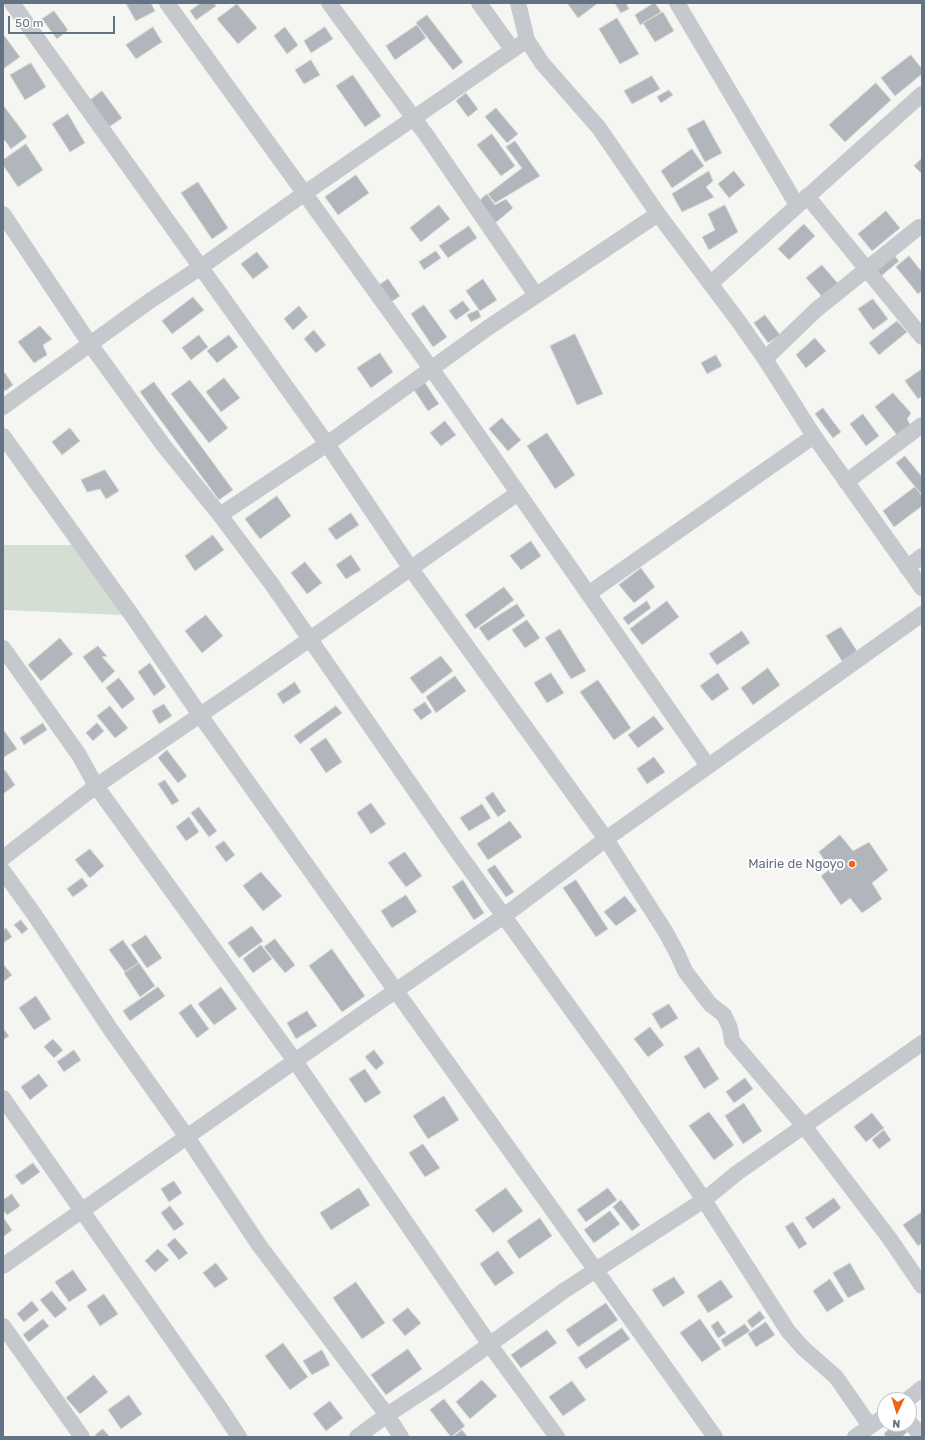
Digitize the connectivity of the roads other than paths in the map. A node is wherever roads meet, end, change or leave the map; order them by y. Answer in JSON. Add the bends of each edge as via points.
{"nodes":[{"id":1,"x":12,"y":3,"type":"edge"},
{"id":2,"x":167,"y":3,"type":"edge"},
{"id":3,"x":329,"y":3,"type":"edge"},
{"id":4,"x":479,"y":3,"type":"edge"},
{"id":5,"x":518,"y":3,"type":"edge"},
{"id":6,"x":677,"y":3,"type":"edge"},
{"id":7,"x":527,"y":40,"type":"junction"},
{"id":8,"x":512,"y":49,"type":"junction"},
{"id":9,"x":922,"y":94,"type":"edge"},
{"id":10,"x":414,"y":118,"type":"junction"},
{"id":11,"x":305,"y":193,"type":"junction"},
{"id":12,"x":802,"y":200,"type":"junction"},
{"id":13,"x":3,"y":214,"type":"edge"},
{"id":14,"x":658,"y":214,"type":"junction"},
{"id":15,"x":919,"y":226,"type":"dead end"},
{"id":16,"x":201,"y":267,"type":"junction"},
{"id":17,"x":866,"y":268,"type":"junction"},
{"id":18,"x":710,"y":284,"type":"junction"},
{"id":19,"x":536,"y":295,"type":"junction"},
{"id":20,"x":922,"y":337,"type":"edge"},
{"id":21,"x":90,"y":344,"type":"junction"},
{"id":22,"x":766,"y":359,"type":"junction"},
{"id":23,"x":431,"y":369,"type":"junction"},
{"id":24,"x":3,"y":407,"type":"edge"},
{"id":25,"x":922,"y":425,"type":"edge"},
{"id":26,"x":3,"y":436,"type":"edge"},
{"id":27,"x":814,"y":436,"type":"junction"},
{"id":28,"x":328,"y":444,"type":"junction"},
{"id":29,"x":846,"y":482,"type":"junction"},
{"id":30,"x":518,"y":493,"type":"junction"},
{"id":31,"x":220,"y":515,"type":"junction"},
{"id":32,"x":922,"y":556,"type":"edge"},
{"id":33,"x":907,"y":568,"type":"junction"},
{"id":34,"x":411,"y":569,"type":"junction"},
{"id":35,"x":922,"y":588,"type":"edge"},
{"id":36,"x":588,"y":594,"type":"junction"},
{"id":37,"x":922,"y":614,"type":"edge"},
{"id":38,"x":309,"y":639,"type":"junction"},
{"id":39,"x":3,"y":648,"type":"edge"},
{"id":40,"x":200,"y":715,"type":"junction"},
{"id":41,"x":708,"y":766,"type":"junction"},
{"id":42,"x":96,"y":786,"type":"junction"},
{"id":43,"x":606,"y":839,"type":"junction"},
{"id":44,"x":3,"y":858,"type":"edge"},
{"id":45,"x":3,"y":871,"type":"edge"},
{"id":46,"x":504,"y":916,"type":"junction"},
{"id":47,"x":396,"y":991,"type":"junction"},
{"id":48,"x":922,"y":1043,"type":"edge"},
{"id":49,"x":295,"y":1061,"type":"junction"},
{"id":50,"x":3,"y":1098,"type":"edge"},
{"id":51,"x":804,"y":1126,"type":"junction"},
{"id":52,"x":187,"y":1137,"type":"junction"},
{"id":53,"x":704,"y":1200,"type":"junction"},
{"id":54,"x":82,"y":1210,"type":"junction"},
{"id":55,"x":3,"y":1266,"type":"edge"},
{"id":56,"x":596,"y":1269,"type":"junction"},
{"id":57,"x":922,"y":1286,"type":"edge"},
{"id":58,"x":3,"y":1326,"type":"edge"},
{"id":59,"x":490,"y":1345,"type":"junction"},
{"id":60,"x":387,"y":1415,"type":"junction"},
{"id":61,"x":877,"y":1421,"type":"edge"},
{"id":62,"x":870,"y":1426,"type":"junction"},
{"id":63,"x":82,"y":1437,"type":"edge"},
{"id":64,"x":239,"y":1437,"type":"edge"},
{"id":65,"x":357,"y":1437,"type":"edge"},
{"id":66,"x":401,"y":1437,"type":"edge"},
{"id":67,"x":557,"y":1437,"type":"edge"},
{"id":68,"x":715,"y":1437,"type":"edge"},
{"id":69,"x":856,"y":1437,"type":"edge"}],
"edges":[{"from":1,"to":16,"type":"street"},
{"from":2,"to":11,"type":"street"},
{"from":3,"to":10,"type":"street"},
{"from":4,"to":8,"type":"street"},
{"from":5,"to":7,"type":"street"},
{"from":6,"to":12,"type":"street"},
{"from":7,"to":8,"type":"street"},
{"from":7,"to":14,"type":"street","via":[[542,63],[598,128]]},
{"from":8,"to":10,"type":"street"},
{"from":9,"to":12,"type":"street"},
{"from":10,"to":11,"type":"street"},
{"from":10,"to":19,"type":"street"},
{"from":11,"to":16,"type":"street"},
{"from":11,"to":23,"type":"street"},
{"from":12,"to":17,"type":"street"},
{"from":12,"to":18,"type":"street"},
{"from":13,"to":21,"type":"street"},
{"from":14,"to":18,"type":"street"},
{"from":14,"to":19,"type":"street"},
{"from":15,"to":17,"type":"street"},
{"from":16,"to":21,"type":"street"},
{"from":16,"to":28,"type":"street"},
{"from":17,"to":20,"type":"street"},
{"from":17,"to":22,"type":"street","via":[[816,310]]},
{"from":18,"to":22,"type":"street"},
{"from":19,"to":23,"type":"street"},
{"from":21,"to":24,"type":"street"},
{"from":21,"to":31,"type":"street","via":[[164,446]]},
{"from":22,"to":27,"type":"street"},
{"from":23,"to":28,"type":"street"},
{"from":23,"to":30,"type":"street"},
{"from":25,"to":29,"type":"street"},
{"from":26,"to":40,"type":"street"},
{"from":27,"to":29,"type":"street"},
{"from":27,"to":36,"type":"street"},
{"from":28,"to":31,"type":"street"},
{"from":28,"to":34,"type":"street"},
{"from":29,"to":33,"type":"street"},
{"from":30,"to":34,"type":"street"},
{"from":30,"to":36,"type":"street"},
{"from":31,"to":38,"type":"street"},
{"from":32,"to":33,"type":"street"},
{"from":33,"to":35,"type":"street"},
{"from":34,"to":38,"type":"street"},
{"from":34,"to":43,"type":"street"},
{"from":36,"to":41,"type":"street"},
{"from":37,"to":41,"type":"street"},
{"from":38,"to":40,"type":"street"},
{"from":38,"to":46,"type":"street"},
{"from":39,"to":42,"type":"street","via":[[79,755]]},
{"from":40,"to":42,"type":"street"},
{"from":40,"to":47,"type":"street"},
{"from":41,"to":43,"type":"street"},
{"from":42,"to":44,"type":"street"},
{"from":42,"to":49,"type":"street"},
{"from":43,"to":46,"type":"street"},
{"from":43,"to":51,"type":"street","via":[[665,931],[685,971],[710,1004],[724,1015],[732,1041]]},
{"from":45,"to":52,"type":"street"},
{"from":46,"to":47,"type":"street"},
{"from":46,"to":53,"type":"street"},
{"from":47,"to":49,"type":"street"},
{"from":47,"to":56,"type":"street"},
{"from":48,"to":51,"type":"street"},
{"from":49,"to":52,"type":"street"},
{"from":49,"to":59,"type":"street"},
{"from":50,"to":54,"type":"street"},
{"from":51,"to":53,"type":"street","via":[[737,1173]]},
{"from":51,"to":57,"type":"street","via":[[890,1239]]},
{"from":52,"to":54,"type":"street"},
{"from":52,"to":60,"type":"street","via":[[259,1245]]},
{"from":53,"to":56,"type":"street"},
{"from":53,"to":62,"type":"street","via":[[788,1331],[836,1377]]},
{"from":54,"to":55,"type":"street"},
{"from":54,"to":64,"type":"street"},
{"from":56,"to":59,"type":"street"},
{"from":56,"to":68,"type":"street"},
{"from":58,"to":63,"type":"street"},
{"from":59,"to":60,"type":"street"},
{"from":59,"to":67,"type":"street"},
{"from":60,"to":65,"type":"street"},
{"from":60,"to":66,"type":"street"},
{"from":61,"to":62,"type":"street"},
{"from":62,"to":69,"type":"street"}]}
